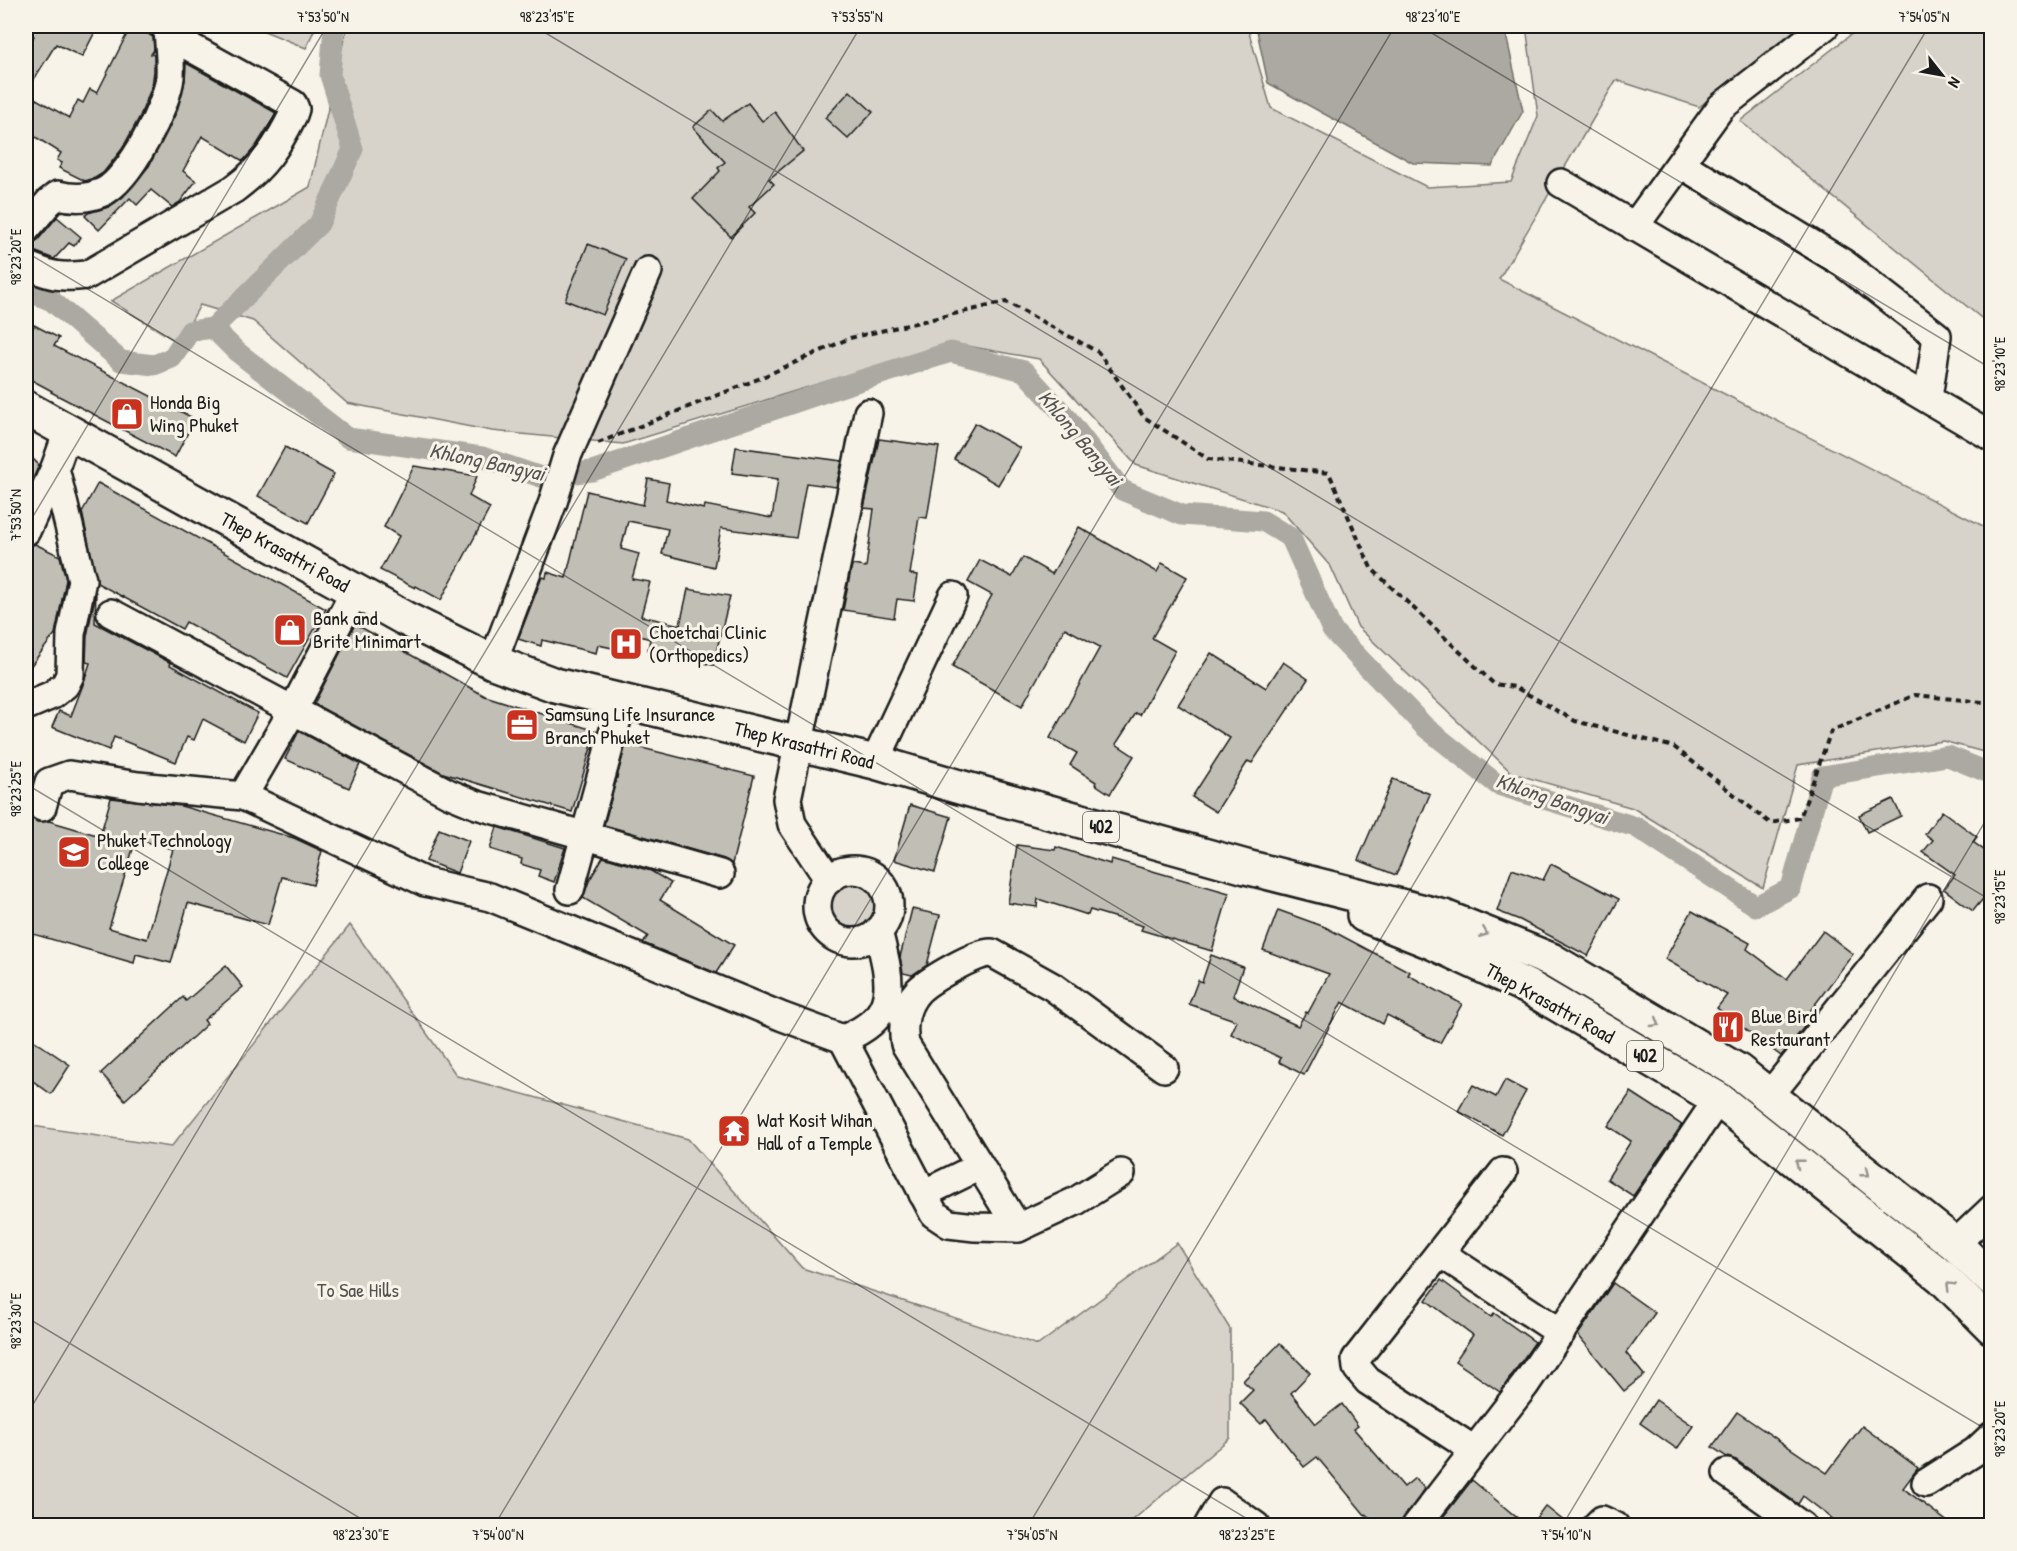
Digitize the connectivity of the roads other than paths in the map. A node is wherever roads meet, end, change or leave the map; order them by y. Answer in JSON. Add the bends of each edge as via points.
{"nodes":[{"id":1,"x":1825,"y":26,"type":"edge"},
{"id":2,"x":166,"y":28,"type":"edge"},
{"id":3,"x":1681,"y":164,"type":"junction"},
{"id":4,"x":1561,"y":183,"type":"dead end"},
{"id":5,"x":1634,"y":227,"type":"junction"},
{"id":6,"x":26,"y":229,"type":"edge"},
{"id":7,"x":26,"y":266,"type":"edge"},
{"id":8,"x":648,"y":271,"type":"dead end"},
{"id":9,"x":1928,"y":399,"type":"junction"},
{"id":10,"x":26,"y":408,"type":"edge"},
{"id":11,"x":868,"y":413,"type":"dead end"},
{"id":12,"x":68,"y":431,"type":"junction"},
{"id":13,"x":1992,"y":437,"type":"edge"},
{"id":14,"x":55,"y":468,"type":"junction"},
{"id":15,"x":26,"y":531,"type":"edge"},
{"id":16,"x":355,"y":591,"type":"junction"},
{"id":17,"x":952,"y":596,"type":"dead end"},
{"id":18,"x":111,"y":612,"type":"dead end"},
{"id":19,"x":493,"y":662,"type":"junction"},
{"id":20,"x":622,"y":701,"type":"junction"},
{"id":21,"x":26,"y":706,"type":"edge"},
{"id":22,"x":293,"y":710,"type":"junction"},
{"id":23,"x":798,"y":743,"type":"junction"},
{"id":24,"x":875,"y":762,"type":"junction"},
{"id":25,"x":243,"y":796,"type":"junction"},
{"id":26,"x":42,"y":807,"type":"dead end"},
{"id":27,"x":585,"y":835,"type":"junction"},
{"id":28,"x":720,"y":874,"type":"dead end"},
{"id":29,"x":829,"y":880,"type":"junction"},
{"id":30,"x":570,"y":890,"type":"dead end"},
{"id":31,"x":1929,"y":898,"type":"dead end"},
{"id":32,"x":1439,"y":930,"type":"junction"},
{"id":33,"x":878,"y":931,"type":"junction"},
{"id":34,"x":843,"y":1039,"type":"junction"},
{"id":35,"x":1164,"y":1068,"type":"dead end"},
{"id":36,"x":1769,"y":1096,"type":"junction"},
{"id":37,"x":1718,"y":1099,"type":"junction"},
{"id":38,"x":980,"y":1166,"type":"junction"},
{"id":39,"x":1121,"y":1173,"type":"dead end"},
{"id":40,"x":1503,"y":1173,"type":"dead end"},
{"id":41,"x":923,"y":1194,"type":"junction"},
{"id":42,"x":1992,"y":1209,"type":"edge"},
{"id":43,"x":1018,"y":1228,"type":"junction"},
{"id":44,"x":1955,"y":1244,"type":"junction"},
{"id":45,"x":1440,"y":1253,"type":"junction"},
{"id":46,"x":1992,"y":1280,"type":"edge"},
{"id":47,"x":1992,"y":1327,"type":"edge"},
{"id":48,"x":1561,"y":1333,"type":"junction"},
{"id":49,"x":1992,"y":1436,"type":"edge"},
{"id":50,"x":1474,"y":1450,"type":"junction"},
{"id":51,"x":1727,"y":1473,"type":"dead end"},
{"id":52,"x":1926,"y":1484,"type":"dead end"},
{"id":53,"x":1208,"y":1526,"type":"edge"},
{"id":54,"x":1256,"y":1526,"type":"edge"},
{"id":55,"x":1416,"y":1526,"type":"edge"},
{"id":56,"x":1596,"y":1526,"type":"edge"},
{"id":57,"x":1615,"y":1526,"type":"edge"},
{"id":58,"x":1802,"y":1526,"type":"edge"}],
"edges":[{"from":1,"to":3,"type":"street","via":[[1721,108]]},
{"from":2,"to":6,"type":"street","via":[[170,77],[166,96],[147,138],[120,178],[104,192],[78,200],[58,195]]},
{"from":2,"to":7,"type":"street","via":[[190,48],[293,104],[295,110],[278,146],[253,175],[234,189],[87,275],[49,275]]},
{"from":3,"to":5,"type":"street"},
{"from":3,"to":9,"type":"street","via":[[1843,263],[1937,336]]},
{"from":4,"to":5,"type":"street"},
{"from":5,"to":9,"type":"street"},
{"from":8,"to":19,"type":"street","via":[[565,461]]},
{"from":9,"to":13,"type":"street"},
{"from":10,"to":12,"type":"main road","name":"Thep Krasattri Road"},
{"from":11,"to":23,"type":"street"},
{"from":12,"to":14,"type":"street"},
{"from":12,"to":16,"type":"main road","name":"Thep Krasattri Road"},
{"from":14,"to":15,"type":"street"},
{"from":14,"to":21,"type":"street","via":[[81,580],[71,634],[70,675],[65,686]]},
{"from":16,"to":19,"type":"main road","name":"Thep Krasattri Road"},
{"from":16,"to":22,"type":"street"},
{"from":17,"to":24,"type":"street"},
{"from":18,"to":22,"type":"street"},
{"from":19,"to":20,"type":"main road","name":"Thep Krasattri Road","via":[[555,685]]},
{"from":20,"to":23,"type":"main road","name":"Thep Krasattri Road"},
{"from":20,"to":27,"type":"street"},
{"from":22,"to":25,"type":"street"},
{"from":22,"to":27,"type":"street","via":[[447,793]]},
{"from":23,"to":24,"type":"main road","name":"Thep Krasattri Road"},
{"from":23,"to":29,"type":"street","via":[[787,799],[792,824]]},
{"from":24,"to":32,"type":"main road","name":"Thep Krasattri Road","number":"402","via":[[1246,867]]},
{"from":25,"to":26,"type":"street","via":[[69,775],[49,782]]},
{"from":25,"to":34,"type":"street","via":[[425,882],[490,897]]},
{"from":27,"to":28,"type":"street"},
{"from":27,"to":30,"type":"street"},
{"from":29,"to":33,"type":"street","via":[[845,871],[857,871],[879,882],[889,904],[888,916]]},
{"from":29,"to":33,"type":"street","via":[[818,896],[817,908],[825,929],[832,936],[853,943]]},
{"from":31,"to":36,"type":"street"},
{"from":32,"to":36,"type":"main road","name":"Thep Krasattri Road","number":"402","one_way":true,"via":[[1551,960],[1738,1071]]},
{"from":32,"to":37,"type":"main road","name":"Thep Krasattri Road","number":"402"},
{"from":33,"to":34,"type":"street","via":[[888,969],[888,990],[881,1016]]},
{"from":34,"to":41,"type":"street"},
{"from":35,"to":38,"type":"street","via":[[1053,987],[998,956],[988,952],[963,962],[918,992],[907,1009],[902,1029],[905,1044]]},
{"from":36,"to":44,"type":"main road","name":"Thep Krasattri Road","number":"402","one_way":true},
{"from":47,"to":37,"type":"main road","name":"Thep Krasattri Road","number":"402","one_way":true,"via":[[1942,1277]]},
{"from":37,"to":48,"type":"street"},
{"from":38,"to":41,"type":"street"},
{"from":38,"to":43,"type":"street"},
{"from":39,"to":43,"type":"street","via":[[1076,1201]]},
{"from":40,"to":45,"type":"street"},
{"from":41,"to":43,"type":"street","via":[[934,1214],[949,1224]]},
{"from":42,"to":44,"type":"street"},
{"from":44,"to":46,"type":"main road","name":"Thep Krasattri Road","number":"402"},
{"from":45,"to":48,"type":"street"},
{"from":45,"to":50,"type":"street","via":[[1356,1359],[1357,1368],[1368,1381]]},
{"from":48,"to":50,"type":"street"},
{"from":49,"to":52,"type":"street"},
{"from":50,"to":55,"type":"street"},
{"from":51,"to":58,"type":"street"},
{"from":53,"to":54,"type":"street","via":[[1222,1502]]},
{"from":56,"to":57,"type":"street","via":[[1602,1520]]}]}
